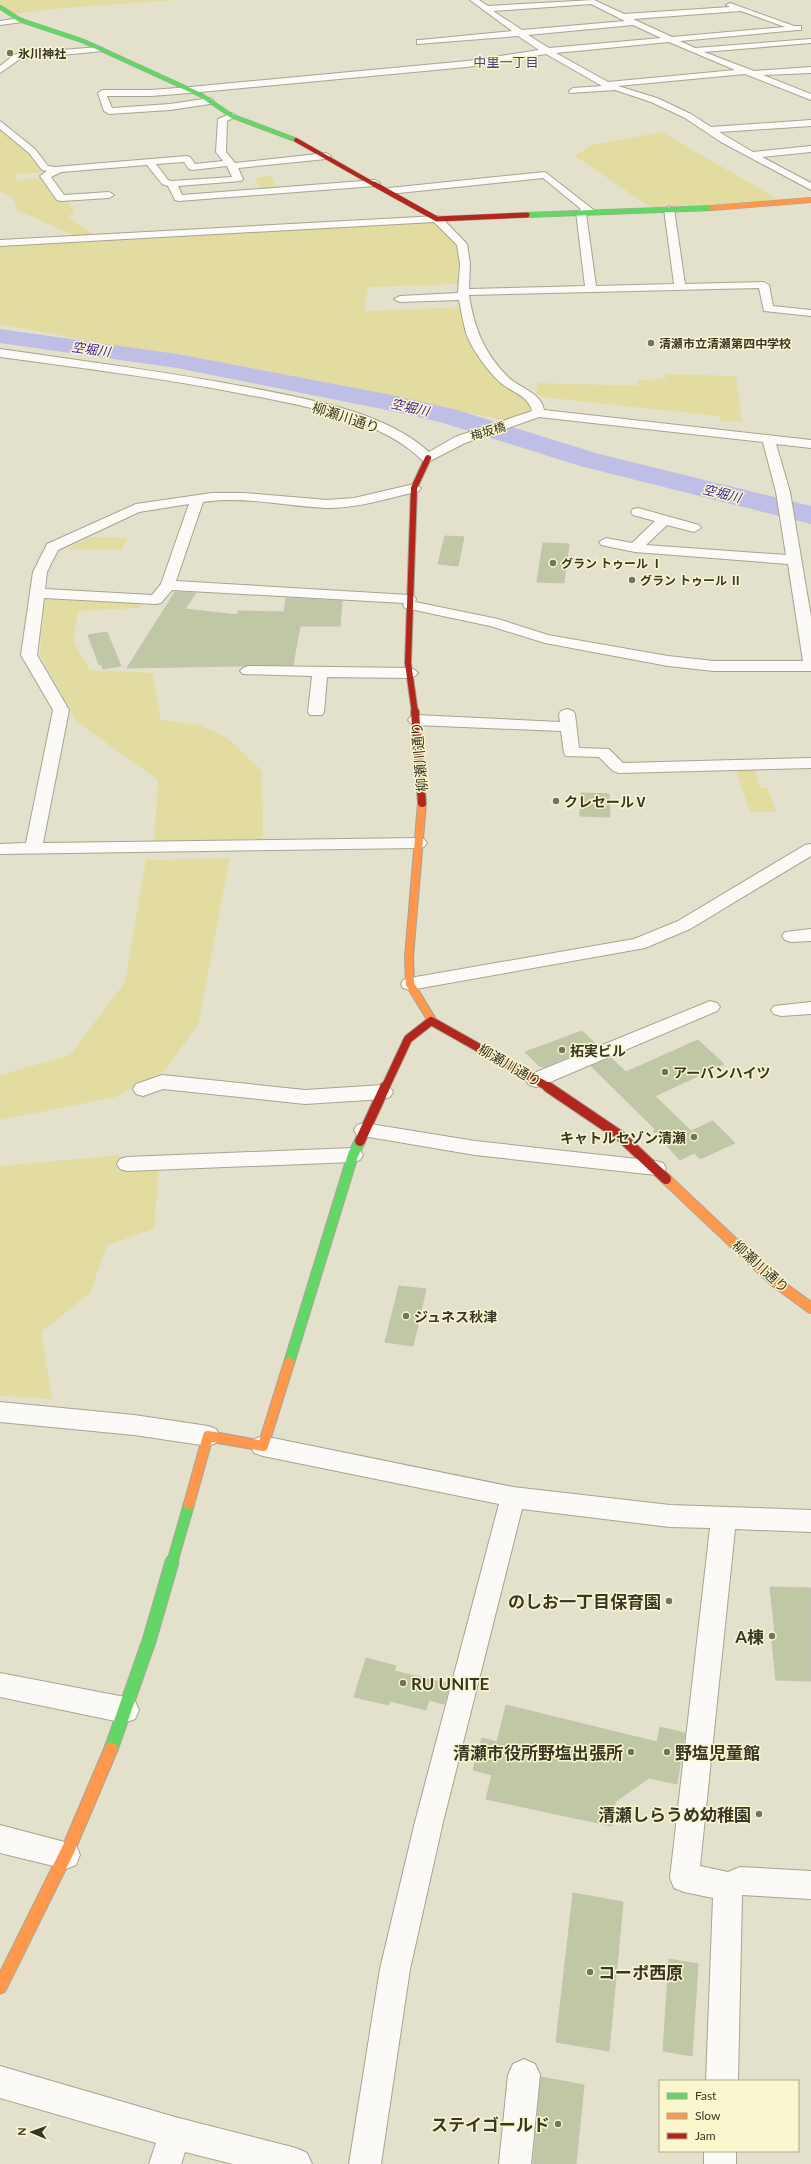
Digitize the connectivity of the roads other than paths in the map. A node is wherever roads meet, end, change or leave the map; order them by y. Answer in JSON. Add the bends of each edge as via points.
{"nodes":[{"id":1,"x":474,"y":0,"type":"edge"},
{"id":2,"x":590,"y":1,"type":"edge"},
{"id":3,"x":718,"y":2,"type":"dead end"},
{"id":4,"x":750,"y":4,"type":"dead end"},
{"id":5,"x":0,"y":7,"type":"edge"},
{"id":6,"x":740,"y":8,"type":"junction"},
{"id":7,"x":485,"y":9,"type":"junction"},
{"id":8,"x":620,"y":17,"type":"junction"},
{"id":9,"x":772,"y":19,"type":"junction"},
{"id":10,"x":20,"y":20,"type":"junction"},
{"id":11,"x":747,"y":20,"type":"dead end"},
{"id":12,"x":502,"y":21,"type":"junction"},
{"id":13,"x":486,"y":22,"type":"dead end"},
{"id":14,"x":0,"y":23,"type":"edge"},
{"id":15,"x":634,"y":23,"type":"junction"},
{"id":16,"x":798,"y":28,"type":"junction"},
{"id":17,"x":519,"y":31,"type":"junction"},
{"id":18,"x":811,"y":33,"type":"edge"},
{"id":19,"x":667,"y":38,"type":"junction"},
{"id":20,"x":811,"y":41,"type":"edge"},
{"id":21,"x":420,"y":42,"type":"dead end"},
{"id":22,"x":100,"y":49,"type":"junction"},
{"id":23,"x":547,"y":50,"type":"junction"},
{"id":24,"x":694,"y":50,"type":"junction"},
{"id":25,"x":0,"y":70,"type":"edge"},
{"id":26,"x":811,"y":70,"type":"edge"},
{"id":27,"x":750,"y":73,"type":"junction"},
{"id":28,"x":803,"y":84,"type":"dead end"},
{"id":29,"x":780,"y":85,"type":"junction"},
{"id":30,"x":610,"y":86,"type":"junction"},
{"id":31,"x":190,"y":90,"type":"junction"},
{"id":32,"x":573,"y":91,"type":"dead end"},
{"id":33,"x":811,"y":97,"type":"edge"},
{"id":34,"x":210,"y":101,"type":"junction"},
{"id":35,"x":232,"y":116,"type":"junction"},
{"id":36,"x":811,"y":123,"type":"edge"},
{"id":37,"x":0,"y":124,"type":"edge"},
{"id":38,"x":710,"y":130,"type":"junction"},
{"id":39,"x":811,"y":149,"type":"edge"},
{"id":40,"x":753,"y":155,"type":"junction"},
{"id":41,"x":326,"y":156,"type":"junction"},
{"id":42,"x":290,"y":160,"type":"junction"},
{"id":43,"x":149,"y":162,"type":"junction"},
{"id":44,"x":230,"y":164,"type":"junction"},
{"id":45,"x":58,"y":170,"type":"junction"},
{"id":46,"x":510,"y":178,"type":"junction"},
{"id":47,"x":172,"y":184,"type":"junction"},
{"id":48,"x":375,"y":184,"type":"junction"},
{"id":49,"x":518,"y":187,"type":"dead end"},
{"id":50,"x":811,"y":187,"type":"edge"},
{"id":51,"x":306,"y":188,"type":"junction"},
{"id":52,"x":389,"y":191,"type":"junction"},
{"id":53,"x":109,"y":195,"type":"dead end"},
{"id":54,"x":811,"y":200,"type":"edge"},
{"id":55,"x":424,"y":201,"type":"dead end"},
{"id":56,"x":409,"y":203,"type":"junction"},
{"id":57,"x":668,"y":209,"type":"junction"},
{"id":58,"x":586,"y":211,"type":"junction"},
{"id":59,"x":437,"y":219,"type":"junction"},
{"id":60,"x":0,"y":243,"type":"edge"},
{"id":61,"x":680,"y":286,"type":"junction"},
{"id":62,"x":591,"y":288,"type":"junction"},
{"id":63,"x":464,"y":294,"type":"junction"},
{"id":64,"x":400,"y":299,"type":"dead end"},
{"id":65,"x":811,"y":313,"type":"edge"},
{"id":66,"x":0,"y":353,"type":"edge"},
{"id":67,"x":538,"y":413,"type":"junction"},
{"id":68,"x":769,"y":440,"type":"junction"},
{"id":69,"x":811,"y":444,"type":"edge"},
{"id":70,"x":428,"y":458,"type":"junction"},
{"id":71,"x":414,"y":488,"type":"junction"},
{"id":72,"x":198,"y":498,"type":"junction"},
{"id":73,"x":638,"y":512,"type":"dead end"},
{"id":74,"x":664,"y":520,"type":"junction"},
{"id":75,"x":694,"y":528,"type":"dead end"},
{"id":76,"x":606,"y":542,"type":"dead end"},
{"id":77,"x":635,"y":548,"type":"junction"},
{"id":78,"x":794,"y":560,"type":"junction"},
{"id":79,"x":168,"y":585,"type":"junction"},
{"id":80,"x":36,"y":593,"type":"junction"},
{"id":81,"x":409,"y":602,"type":"junction"},
{"id":82,"x":806,"y":602,"type":"edge"},
{"id":83,"x":811,"y":662,"type":"edge"},
{"id":84,"x":811,"y":666,"type":"edge"},
{"id":85,"x":248,"y":671,"type":"dead end"},
{"id":86,"x":320,"y":672,"type":"junction"},
{"id":87,"x":410,"y":673,"type":"junction"},
{"id":88,"x":316,"y":712,"type":"dead end"},
{"id":89,"x":416,"y":720,"type":"junction"},
{"id":90,"x":811,"y":763,"type":"edge"},
{"id":91,"x":418,"y":843,"type":"junction"},
{"id":92,"x":0,"y":849,"type":"edge"},
{"id":93,"x":33,"y":849,"type":"junction"},
{"id":94,"x":811,"y":849,"type":"edge"},
{"id":95,"x":811,"y":935,"type":"edge"},
{"id":96,"x":791,"y":936,"type":"dead end"},
{"id":97,"x":410,"y":984,"type":"junction"},
{"id":98,"x":710,"y":1007,"type":"dead end"},
{"id":99,"x":811,"y":1008,"type":"edge"},
{"id":100,"x":781,"y":1011,"type":"dead end"},
{"id":101,"x":431,"y":1021,"type":"junction"},
{"id":102,"x":536,"y":1080,"type":"junction"},
{"id":103,"x":143,"y":1089,"type":"dead end"},
{"id":104,"x":383,"y":1092,"type":"junction"},
{"id":105,"x":364,"y":1130,"type":"junction"},
{"id":106,"x":353,"y":1155,"type":"junction"},
{"id":107,"x":127,"y":1164,"type":"dead end"},
{"id":108,"x":656,"y":1168,"type":"junction"},
{"id":109,"x":811,"y":1308,"type":"edge"},
{"id":110,"x":0,"y":1412,"type":"edge"},
{"id":111,"x":208,"y":1436,"type":"junction"},
{"id":112,"x":263,"y":1446,"type":"junction"},
{"id":113,"x":513,"y":1496,"type":"junction"},
{"id":114,"x":724,"y":1519,"type":"junction"},
{"id":115,"x":811,"y":1521,"type":"edge"},
{"id":116,"x":0,"y":1685,"type":"edge"},
{"id":117,"x":126,"y":1710,"type":"junction"},
{"id":118,"x":0,"y":1839,"type":"edge"},
{"id":119,"x":66,"y":1854,"type":"junction"},
{"id":120,"x":811,"y":1885,"type":"edge"},
{"id":121,"x":728,"y":1886,"type":"junction"},
{"id":122,"x":0,"y":1987,"type":"edge"},
{"id":123,"x":524,"y":2075,"type":"dead end"},
{"id":124,"x":722,"y":2080,"type":"edge"},
{"id":125,"x":0,"y":2082,"type":"edge"},
{"id":126,"x":175,"y":2132,"type":"junction"},
{"id":127,"x":720,"y":2152,"type":"edge"},
{"id":128,"x":165,"y":2164,"type":"edge"},
{"id":129,"x":296,"y":2164,"type":"edge"},
{"id":130,"x":365,"y":2164,"type":"edge"},
{"id":131,"x":515,"y":2164,"type":"edge"},
{"id":132,"x":720,"y":2164,"type":"edge"}],
"edges":[{"from":1,"to":7,"type":"street"},
{"from":2,"to":7,"type":"street"},
{"from":2,"to":8,"type":"street"},
{"from":3,"to":6,"type":"street"},
{"from":4,"to":6,"type":"street"},
{"from":5,"to":10,"type":"street"},
{"from":6,"to":8,"type":"street"},
{"from":6,"to":9,"type":"street"},
{"from":7,"to":12,"type":"street"},
{"from":8,"to":15,"type":"street"},
{"from":9,"to":11,"type":"street"},
{"from":9,"to":16,"type":"street"},
{"from":10,"to":14,"type":"street"},
{"from":10,"to":22,"type":"street"},
{"from":12,"to":13,"type":"street"},
{"from":12,"to":17,"type":"street"},
{"from":15,"to":17,"type":"street"},
{"from":15,"to":19,"type":"street"},
{"from":16,"to":18,"type":"street"},
{"from":16,"to":19,"type":"street"},
{"from":17,"to":21,"type":"street"},
{"from":17,"to":23,"type":"street"},
{"from":19,"to":23,"type":"street"},
{"from":19,"to":24,"type":"street"},
{"from":20,"to":24,"type":"street"},
{"from":22,"to":25,"type":"street","via":[[17,57]]},
{"from":22,"to":31,"type":"street"},
{"from":23,"to":30,"type":"street"},
{"from":23,"to":31,"type":"street","via":[[467,64]]},
{"from":24,"to":27,"type":"street"},
{"from":26,"to":27,"type":"street"},
{"from":27,"to":29,"type":"street"},
{"from":27,"to":30,"type":"street"},
{"from":28,"to":29,"type":"street"},
{"from":29,"to":33,"type":"street"},
{"from":30,"to":32,"type":"street"},
{"from":30,"to":38,"type":"street","via":[[654,100]]},
{"from":31,"to":34,"type":"street"},
{"from":31,"to":34,"type":"street","via":[[102,93],[109,111],[170,108]]},
{"from":34,"to":35,"type":"street"},
{"from":35,"to":41,"type":"street","via":[[302,142]]},
{"from":35,"to":44,"type":"street","via":[[223,120],[221,131],[221,152]]},
{"from":36,"to":38,"type":"street"},
{"from":37,"to":45,"type":"street","via":[[32,151],[44,168]]},
{"from":38,"to":40,"type":"street"},
{"from":39,"to":40,"type":"street"},
{"from":40,"to":50,"type":"street"},
{"from":41,"to":42,"type":"street"},
{"from":41,"to":48,"type":"street"},
{"from":42,"to":44,"type":"street"},
{"from":42,"to":51,"type":"street"},
{"from":43,"to":44,"type":"street","via":[[187,159],[192,167]]},
{"from":43,"to":45,"type":"street"},
{"from":43,"to":47,"type":"street","via":[[164,182]]},
{"from":44,"to":47,"type":"street","via":[[238,179]]},
{"from":45,"to":53,"type":"street","via":[[45,176],[61,198]]},
{"from":46,"to":49,"type":"street"},
{"from":46,"to":52,"type":"street"},
{"from":46,"to":58,"type":"street","via":[[545,175]]},
{"from":47,"to":51,"type":"street","via":[[179,198]]},
{"from":48,"to":51,"type":"street"},
{"from":48,"to":52,"type":"street"},
{"from":52,"to":56,"type":"street"},
{"from":54,"to":57,"type":"street","via":[[727,208]]},
{"from":55,"to":56,"type":"street"},
{"from":56,"to":59,"type":"street"},
{"from":57,"to":58,"type":"street"},
{"from":57,"to":61,"type":"street"},
{"from":58,"to":59,"type":"street"},
{"from":58,"to":62,"type":"street"},
{"from":59,"to":60,"type":"street"},
{"from":59,"to":63,"type":"street","via":[[462,244],[465,264]]},
{"from":61,"to":62,"type":"street"},
{"from":61,"to":65,"type":"street","via":[[764,285],[768,309]]},
{"from":62,"to":63,"type":"street"},
{"from":63,"to":64,"type":"street"},
{"from":63,"to":67,"type":"street","via":[[472,334],[488,361],[505,381],[530,397],[538,406]]},
{"from":66,"to":70,"type":"street","name":"柳瀬川通り","via":[[176,377],[254,391],[320,407],[375,424]]},
{"from":67,"to":68,"type":"street"},
{"from":67,"to":70,"type":"street","name":"梅坂橋","via":[[460,440]]},
{"from":68,"to":69,"type":"street"},
{"from":68,"to":78,"type":"street","via":[[783,493]]},
{"from":70,"to":71,"type":"street","name":"柳瀬川通り"},
{"from":71,"to":72,"type":"street","via":[[354,502],[327,504],[244,497]]},
{"from":71,"to":81,"type":"street","name":"柳瀬川通り"},
{"from":72,"to":79,"type":"street"},
{"from":72,"to":80,"type":"street","via":[[136,508],[52,547],[40,572]]},
{"from":73,"to":74,"type":"street"},
{"from":74,"to":75,"type":"street"},
{"from":74,"to":77,"type":"street"},
{"from":76,"to":77,"type":"street"},
{"from":77,"to":78,"type":"street"},
{"from":78,"to":82,"type":"street"},
{"from":79,"to":80,"type":"street","via":[[156,600]]},
{"from":79,"to":81,"type":"street"},
{"from":80,"to":93,"type":"street","via":[[30,655],[61,710]]},
{"from":81,"to":84,"type":"street","via":[[493,622],[545,639],[668,661],[714,666]]},
{"from":81,"to":87,"type":"street","name":"柳瀬川通り"},
{"from":82,"to":83,"type":"street"},
{"from":85,"to":86,"type":"street"},
{"from":86,"to":87,"type":"street"},
{"from":86,"to":88,"type":"street"},
{"from":87,"to":89,"type":"street","name":"柳瀬川通り"},
{"from":89,"to":90,"type":"street","via":[[568,720],[572,753],[603,752],[619,768]]},
{"from":89,"to":91,"type":"street","name":"柳瀬川通り","via":[[422,799]]},
{"from":91,"to":93,"type":"street"},
{"from":91,"to":97,"type":"street","name":"柳瀬川通り","via":[[409,957]]},
{"from":92,"to":93,"type":"street"},
{"from":94,"to":97,"type":"street","via":[[684,925],[638,944]]},
{"from":95,"to":96,"type":"street"},
{"from":97,"to":101,"type":"street","name":"柳瀬川通り"},
{"from":98,"to":102,"type":"street"},
{"from":99,"to":100,"type":"street"},
{"from":101,"to":102,"type":"street","name":"柳瀬川通り"},
{"from":101,"to":104,"type":"street","via":[[408,1039]]},
{"from":102,"to":108,"type":"street","name":"柳瀬川通り","via":[[560,1093],[619,1135]]},
{"from":103,"to":104,"type":"street","via":[[162,1082],[304,1097]]},
{"from":104,"to":105,"type":"street"},
{"from":105,"to":106,"type":"street"},
{"from":105,"to":108,"type":"street","via":[[476,1148]]},
{"from":106,"to":107,"type":"street"},
{"from":106,"to":112,"type":"street"},
{"from":108,"to":109,"type":"street","name":"柳瀬川通り","via":[[774,1281]]},
{"from":110,"to":111,"type":"street","via":[[134,1425]]},
{"from":111,"to":112,"type":"street"},
{"from":111,"to":117,"type":"street","via":[[159,1608]]},
{"from":112,"to":113,"type":"street"},
{"from":113,"to":114,"type":"street","via":[[670,1516]]},
{"from":113,"to":130,"type":"street","via":[[428,1822],[395,1969]]},
{"from":114,"to":115,"type":"street"},
{"from":114,"to":121,"type":"street","via":[[684,1878]]},
{"from":116,"to":117,"type":"street"},
{"from":117,"to":119,"type":"street"},
{"from":118,"to":119,"type":"street"},
{"from":119,"to":122,"type":"street"},
{"from":120,"to":121,"type":"street","via":[[740,1881]]},
{"from":121,"to":124,"type":"street"},
{"from":123,"to":131,"type":"street"},
{"from":125,"to":126,"type":"street"},
{"from":126,"to":128,"type":"street"},
{"from":126,"to":129,"type":"street"},
{"from":127,"to":132,"type":"street"}]}
